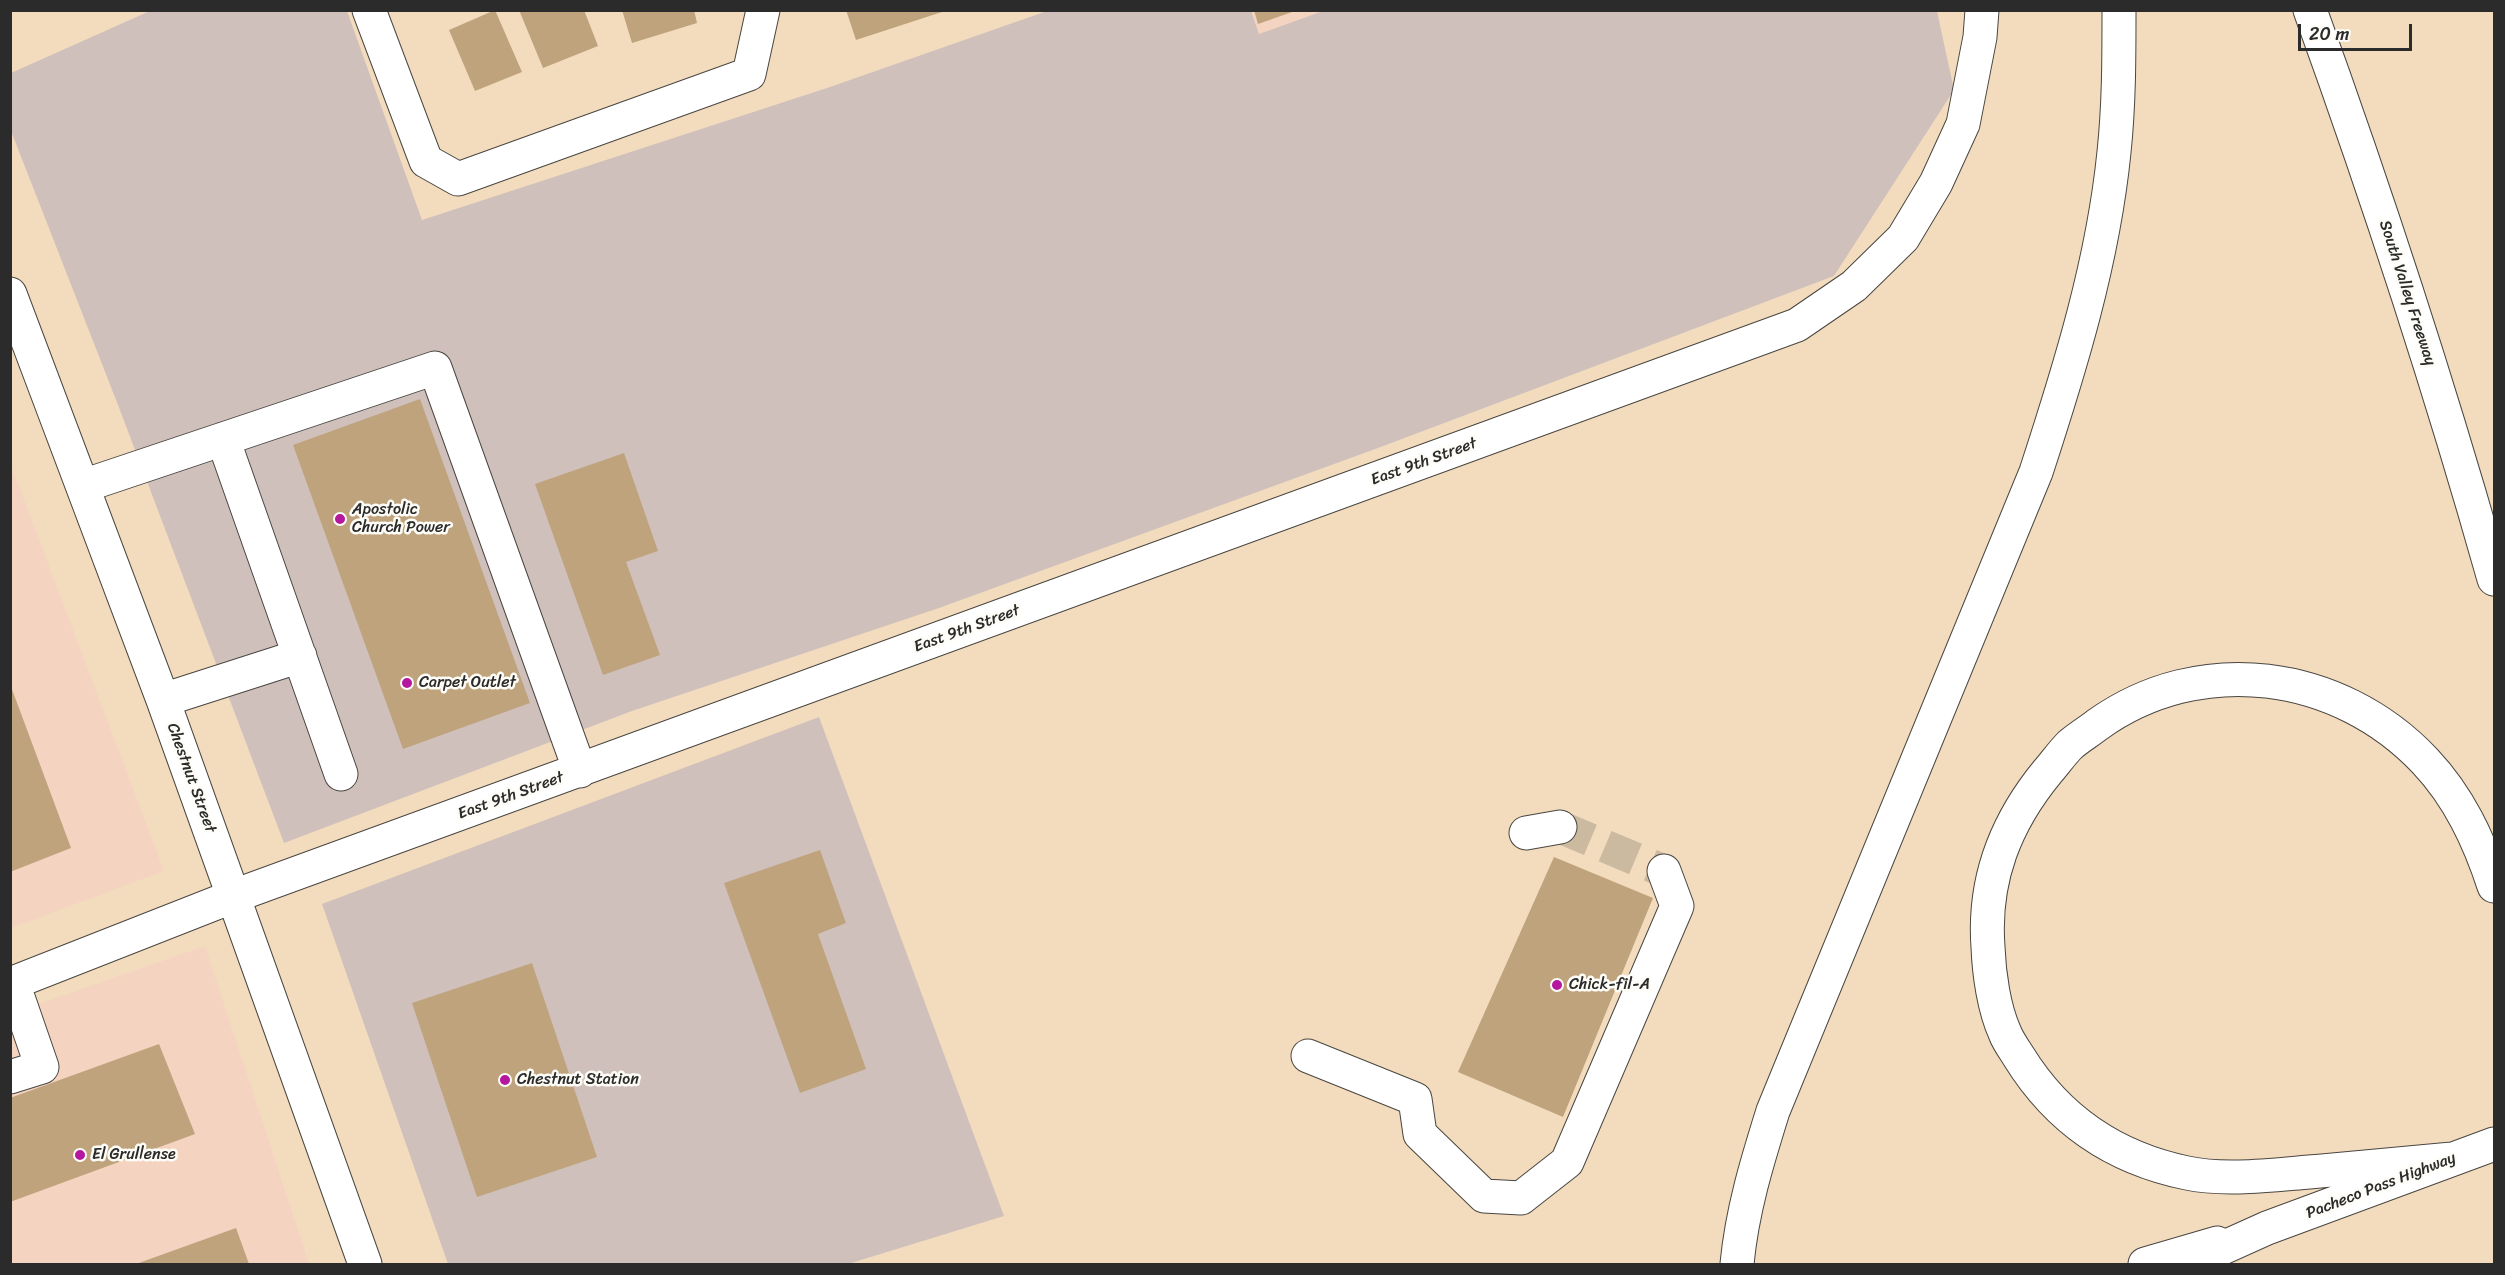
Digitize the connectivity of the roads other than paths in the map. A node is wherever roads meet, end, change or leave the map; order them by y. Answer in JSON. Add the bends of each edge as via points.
{"nodes":[{"id":1,"x":369,"y":10,"type":"edge"},
{"id":2,"x":763,"y":10,"type":"edge"},
{"id":3,"x":1982,"y":10,"type":"edge"},
{"id":4,"x":2119,"y":10,"type":"edge"},
{"id":5,"x":2310,"y":10,"type":"edge"},
{"id":6,"x":10,"y":294,"type":"edge"},
{"id":7,"x":223,"y":439,"type":"junction"},
{"id":8,"x":82,"y":486,"type":"junction"},
{"id":9,"x":2494,"y":579,"type":"edge"},
{"id":10,"x":300,"y":656,"type":"junction"},
{"id":11,"x":163,"y":700,"type":"junction"},
{"id":12,"x":580,"y":771,"type":"junction"},
{"id":13,"x":341,"y":774,"type":"dead end"},
{"id":14,"x":1560,"y":827,"type":"tunnel mouth"},
{"id":15,"x":1526,"y":833,"type":"dead end"},
{"id":16,"x":1664,"y":871,"type":"dead end"},
{"id":17,"x":2494,"y":886,"type":"edge"},
{"id":18,"x":234,"y":896,"type":"junction"},
{"id":19,"x":12,"y":984,"type":"edge"},
{"id":20,"x":1308,"y":1056,"type":"dead end"},
{"id":21,"x":10,"y":1077,"type":"edge"},
{"id":22,"x":2494,"y":1143,"type":"edge"},
{"id":23,"x":2452,"y":1159,"type":"junction"},
{"id":24,"x":2267,"y":1228,"type":"junction"},
{"id":25,"x":365,"y":1264,"type":"edge"},
{"id":26,"x":1737,"y":1264,"type":"edge"},
{"id":27,"x":2145,"y":1264,"type":"edge"},
{"id":28,"x":2187,"y":1264,"type":"edge"}],
"edges":[{"from":1,"to":2,"type":"main road","via":[[426,161],[458,179],[749,74]]},
{"from":3,"to":12,"type":"main road","name":"East 9th Street","via":[[1962,124],[1936,183],[1903,238],[1854,285],[1797,325]]},
{"from":4,"to":26,"type":"main road","via":[[2114,153],[2085,312],[2061,395],[2036,472],[1773,1111],[1755,1167]]},
{"from":5,"to":9,"type":"main road","name":"South Valley Freeway","via":[[2423,343]]},
{"from":6,"to":8,"type":"main road","name":"Chestnut Street"},
{"from":7,"to":8,"type":"main road"},
{"from":7,"to":10,"type":"main road"},
{"from":7,"to":12,"type":"main road","via":[[435,368]]},
{"from":8,"to":11,"type":"main road","name":"Chestnut Street"},
{"from":10,"to":11,"type":"main road"},
{"from":10,"to":13,"type":"main road"},
{"from":11,"to":18,"type":"main road","name":"Chestnut Street"},
{"from":12,"to":18,"type":"main road","name":"East 9th Street"},
{"from":14,"to":15,"type":"main road"},
{"from":16,"to":20,"type":"main road","via":[[1677,906],[1567,1162],[1521,1198],[1484,1196],[1420,1134],[1415,1099]]},
{"from":17,"to":23,"type":"main road","via":[[2460,806],[2425,761],[2379,722],[2332,696],[2284,683],[2225,678],[2166,689],[2119,710],[2070,745],[2029,794],[1998,853],[1986,916],[1990,976],[2004,1033],[2036,1083],[2069,1117],[2131,1158],[2190,1174],[2256,1177]]},
{"from":18,"to":19,"type":"main road","name":"East 9th Street"},
{"from":18,"to":25,"type":"main road","name":"Chestnut Street"},
{"from":19,"to":21,"type":"main road","via":[[42,1067]]},
{"from":22,"to":23,"type":"main road","name":"Pacheco Pass Highway"},
{"from":23,"to":24,"type":"main road","name":"Pacheco Pass Highway"},
{"from":24,"to":27,"type":"main road"},
{"from":24,"to":28,"type":"main road"}]}
